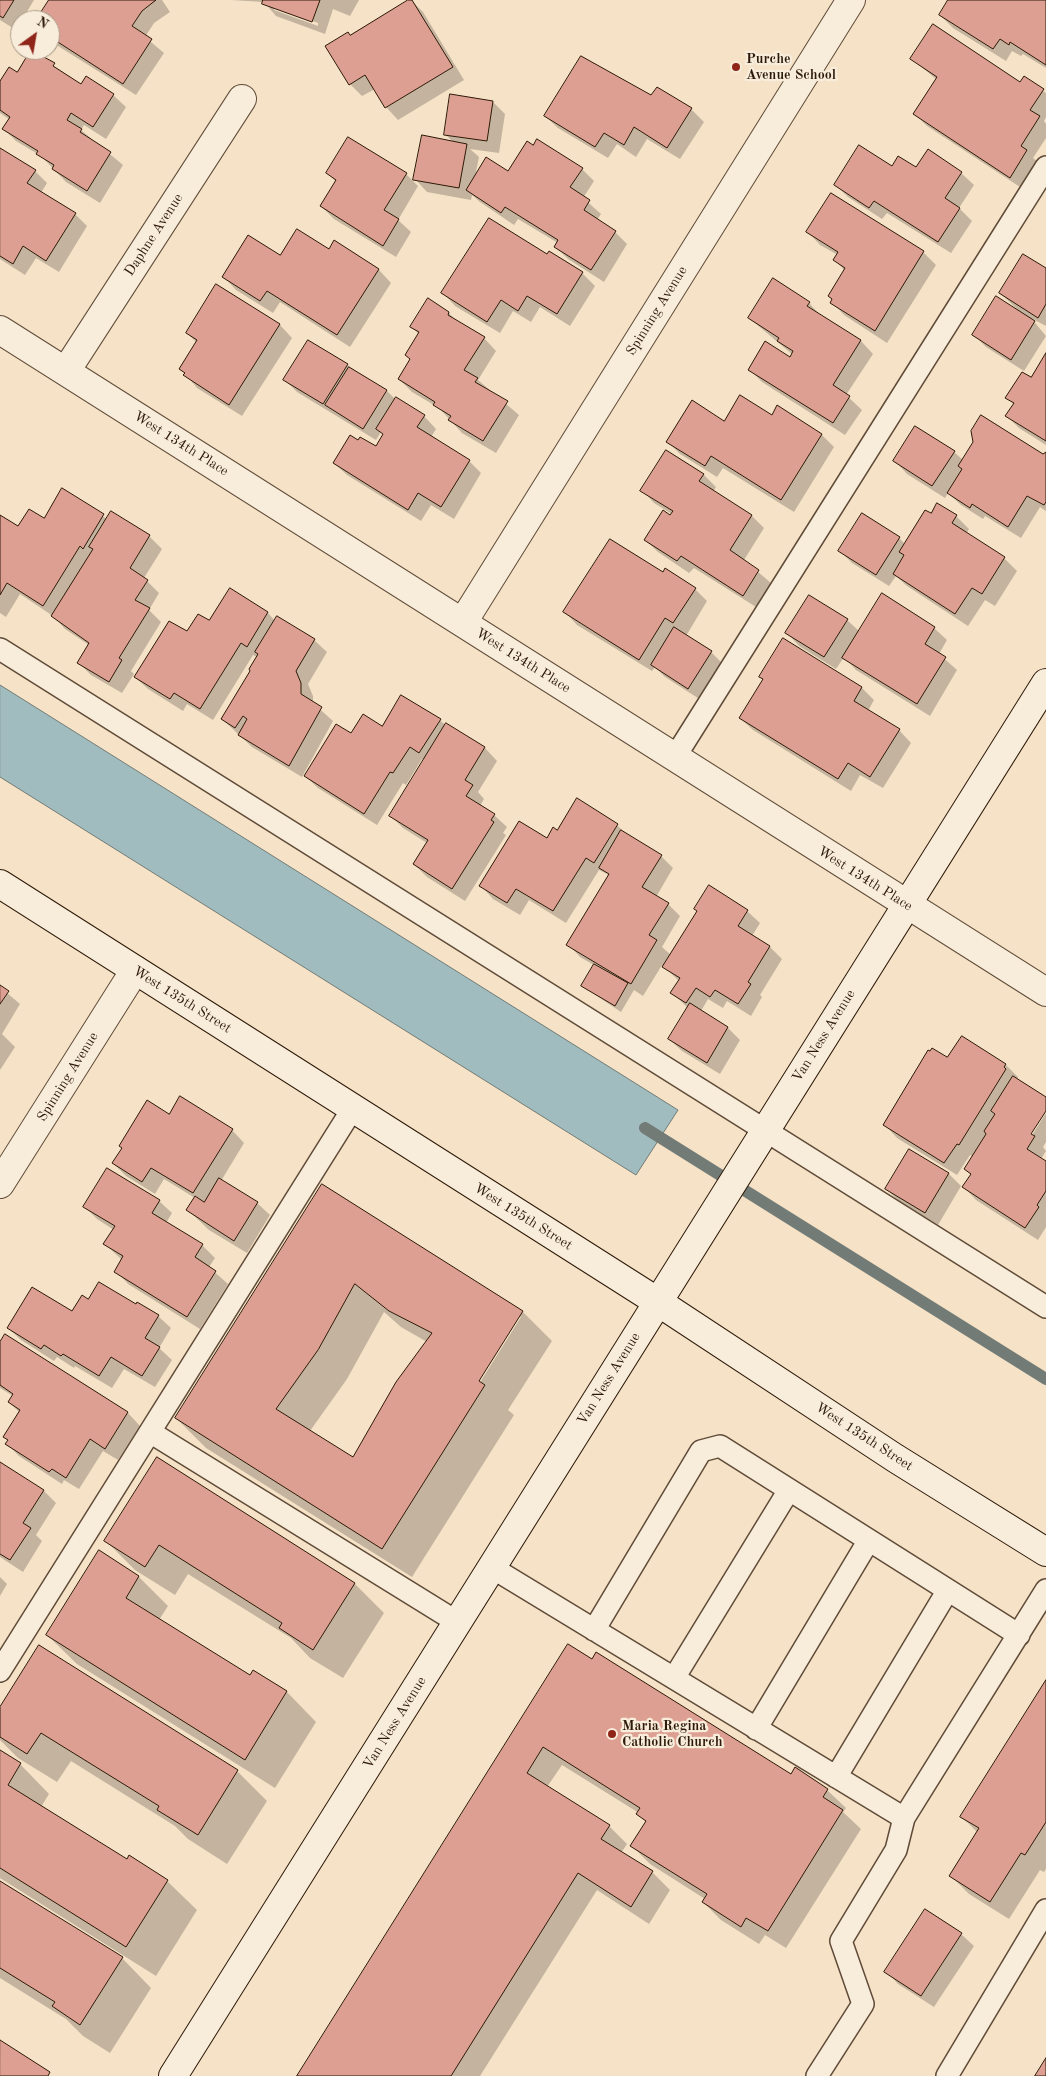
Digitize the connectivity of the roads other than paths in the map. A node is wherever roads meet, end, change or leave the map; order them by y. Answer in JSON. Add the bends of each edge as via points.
{"nodes":[{"id":1,"x":851,"y":0,"type":"edge"},
{"id":2,"x":242,"y":99,"type":"dead end"},
{"id":3,"x":1046,"y":167,"type":"edge"},
{"id":4,"x":0,"y":330,"type":"edge"},
{"id":5,"x":66,"y":371,"type":"junction"},
{"id":6,"x":463,"y":622,"type":"junction"},
{"id":7,"x":0,"y":648,"type":"edge"},
{"id":8,"x":1046,"y":683,"type":"edge"},
{"id":9,"x":675,"y":758,"type":"junction"},
{"id":10,"x":0,"y":884,"type":"edge"},
{"id":11,"x":907,"y":905,"type":"junction"},
{"id":12,"x":135,"y":970,"type":"junction"},
{"id":13,"x":1046,"y":992,"type":"edge"},
{"id":14,"x":353,"y":1108,"type":"junction"},
{"id":15,"x":765,"y":1130,"type":"junction"},
{"id":16,"x":0,"y":1184,"type":"edge"},
{"id":17,"x":658,"y":1302,"type":"junction"},
{"id":18,"x":1046,"y":1307,"type":"edge"},
{"id":19,"x":150,"y":1432,"type":"junction"},
{"id":20,"x":789,"y":1490,"type":"junction"},
{"id":21,"x":869,"y":1540,"type":"junction"},
{"id":22,"x":1046,"y":1552,"type":"edge"},
{"id":23,"x":492,"y":1567,"type":"junction"},
{"id":24,"x":948,"y":1590,"type":"junction"},
{"id":25,"x":1046,"y":1590,"type":"edge"},
{"id":26,"x":457,"y":1622,"type":"junction"},
{"id":27,"x":594,"y":1630,"type":"junction"},
{"id":28,"x":1019,"y":1635,"type":"junction"},
{"id":29,"x":0,"y":1670,"type":"edge"},
{"id":30,"x":674,"y":1678,"type":"junction"},
{"id":31,"x":756,"y":1729,"type":"junction"},
{"id":32,"x":836,"y":1777,"type":"junction"},
{"id":33,"x":904,"y":1818,"type":"junction"},
{"id":34,"x":1046,"y":1910,"type":"edge"},
{"id":35,"x":173,"y":2076,"type":"edge"},
{"id":36,"x":817,"y":2076,"type":"edge"},
{"id":37,"x":947,"y":2076,"type":"edge"}],
"edges":[{"from":1,"to":6,"type":"street","name":"Spinning Avenue"},
{"from":2,"to":5,"type":"street","name":"Daphne Avenue"},
{"from":3,"to":9,"type":"lane"},
{"from":4,"to":5,"type":"street","name":"West 134th Place"},
{"from":5,"to":6,"type":"street","name":"West 134th Place"},
{"from":6,"to":9,"type":"street","name":"West 134th Place"},
{"from":7,"to":15,"type":"lane"},
{"from":8,"to":11,"type":"street","name":"Van Ness Avenue"},
{"from":9,"to":11,"type":"street","name":"West 134th Place"},
{"from":10,"to":12,"type":"street","name":"West 135th Street"},
{"from":11,"to":13,"type":"street","name":"West 134th Place"},
{"from":11,"to":15,"type":"street","name":"Van Ness Avenue"},
{"from":12,"to":14,"type":"street","name":"West 135th Street"},
{"from":12,"to":16,"type":"street","name":"Spinning Avenue"},
{"from":14,"to":17,"type":"street","name":"West 135th Street"},
{"from":14,"to":19,"type":"lane"},
{"from":15,"to":17,"type":"street","name":"Van Ness Avenue"},
{"from":15,"to":18,"type":"lane"},
{"from":17,"to":22,"type":"street","name":"West 135th Street","via":[[895,1458]]},
{"from":17,"to":23,"type":"street","name":"Van Ness Avenue"},
{"from":19,"to":26,"type":"lane"},
{"from":19,"to":29,"type":"lane"},
{"from":20,"to":21,"type":"lane"},
{"from":20,"to":27,"type":"lane","via":[[720,1446],[701,1451]]},
{"from":20,"to":30,"type":"lane"},
{"from":21,"to":24,"type":"lane"},
{"from":21,"to":31,"type":"lane"},
{"from":23,"to":26,"type":"street","name":"Van Ness Avenue"},
{"from":23,"to":27,"type":"lane"},
{"from":24,"to":28,"type":"lane"},
{"from":24,"to":32,"type":"lane"},
{"from":25,"to":28,"type":"lane"},
{"from":26,"to":35,"type":"street","name":"Van Ness Avenue"},
{"from":27,"to":30,"type":"lane"},
{"from":28,"to":33,"type":"lane"},
{"from":30,"to":31,"type":"lane"},
{"from":31,"to":32,"type":"lane"},
{"from":32,"to":33,"type":"lane"},
{"from":33,"to":36,"type":"lane","via":[[896,1850],[841,1941],[863,2004]]},
{"from":34,"to":37,"type":"lane"}]}
